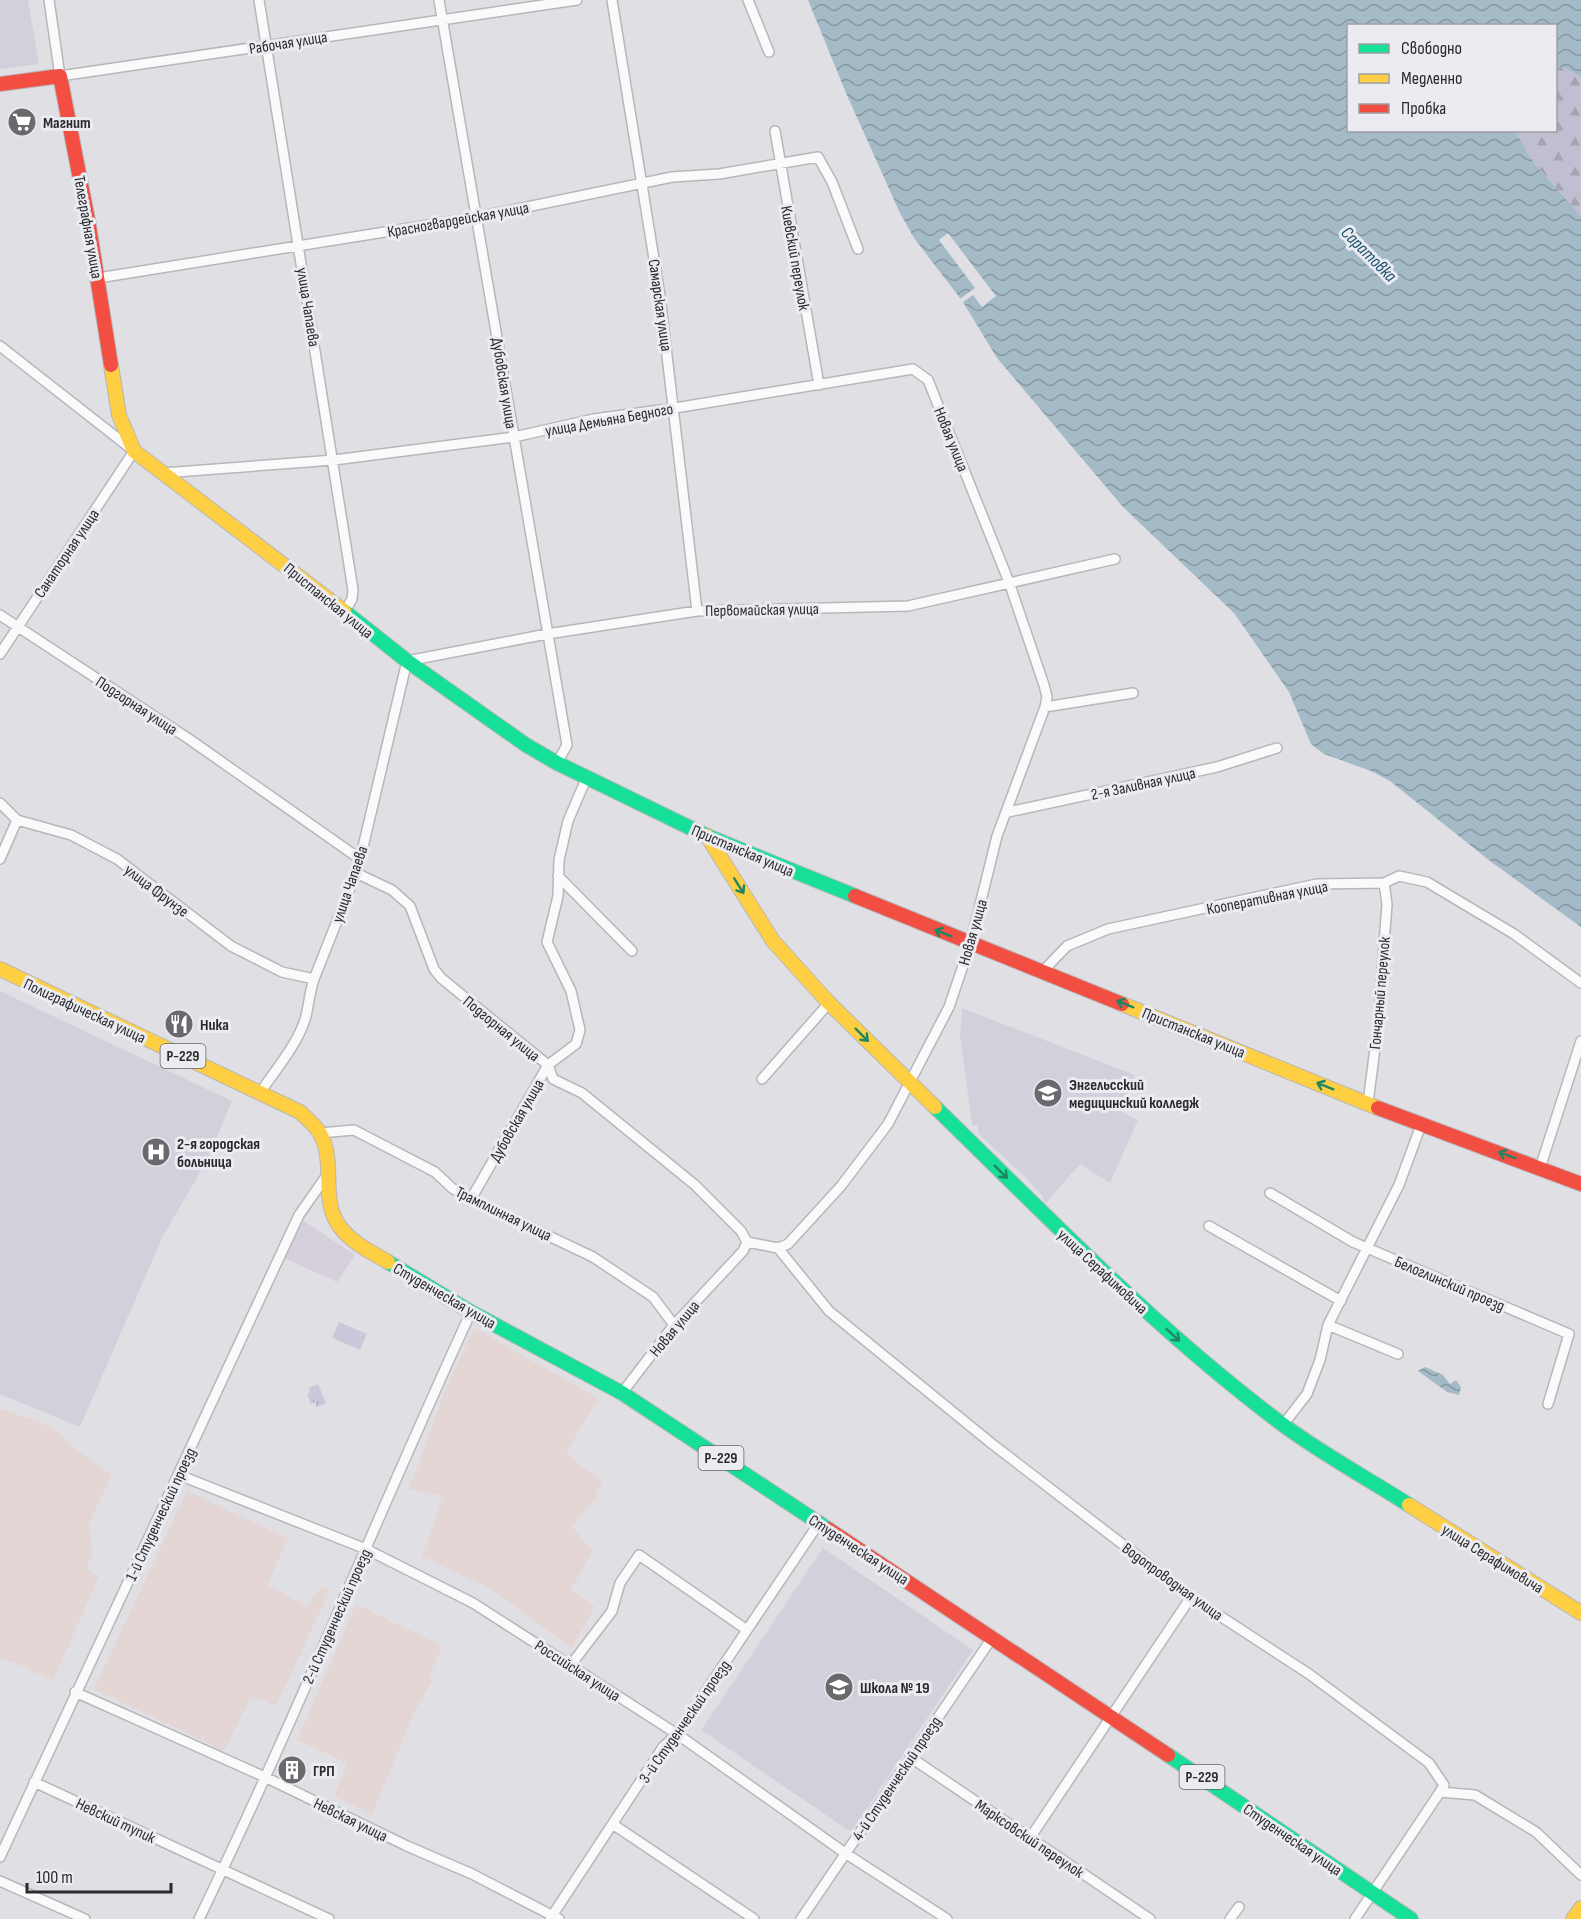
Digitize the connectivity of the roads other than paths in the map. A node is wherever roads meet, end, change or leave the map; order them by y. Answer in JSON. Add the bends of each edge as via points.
{"nodes":[{"id":1,"x":49,"y":0,"type":"edge"},
{"id":2,"x":259,"y":0,"type":"edge"},
{"id":3,"x":439,"y":0,"type":"edge"},
{"id":4,"x":577,"y":0,"type":"edge"},
{"id":5,"x":612,"y":0,"type":"edge"},
{"id":6,"x":748,"y":0,"type":"edge"},
{"id":7,"x":442,"y":19,"type":"junction"},
{"id":8,"x":267,"y":45,"type":"junction"},
{"id":9,"x":769,"y":52,"type":"dead end"},
{"id":10,"x":60,"y":76,"type":"junction"},
{"id":11,"x":0,"y":84,"type":"edge"},
{"id":12,"x":775,"y":131,"type":"dead end"},
{"id":13,"x":779,"y":162,"type":"junction"},
{"id":14,"x":643,"y":185,"type":"junction"},
{"id":15,"x":478,"y":217,"type":"junction"},
{"id":16,"x":298,"y":245,"type":"junction"},
{"id":17,"x":858,"y":249,"type":"dead end"},
{"id":18,"x":98,"y":278,"type":"junction"},
{"id":19,"x":0,"y":346,"type":"edge"},
{"id":20,"x":913,"y":369,"type":"joint"},
{"id":21,"x":819,"y":385,"type":"junction"},
{"id":22,"x":675,"y":408,"type":"junction"},
{"id":23,"x":514,"y":437,"type":"junction"},
{"id":24,"x":134,"y":452,"type":"junction"},
{"id":25,"x":334,"y":460,"type":"junction"},
{"id":26,"x":160,"y":473,"type":"junction"},
{"id":27,"x":1115,"y":559,"type":"dead end"},
{"id":28,"x":1008,"y":582,"type":"junction"},
{"id":29,"x":697,"y":611,"type":"junction"},
{"id":30,"x":344,"y":613,"type":"junction"},
{"id":31,"x":0,"y":615,"type":"edge"},
{"id":32,"x":18,"y":626,"type":"junction"},
{"id":33,"x":547,"y":634,"type":"junction"},
{"id":34,"x":0,"y":654,"type":"edge"},
{"id":35,"x":407,"y":661,"type":"junction"},
{"id":36,"x":1133,"y":693,"type":"dead end"},
{"id":37,"x":1045,"y":707,"type":"junction"},
{"id":38,"x":1277,"y":748,"type":"dead end"},
{"id":39,"x":557,"y":763,"type":"junction"},
{"id":40,"x":586,"y":778,"type":"junction"},
{"id":41,"x":0,"y":803,"type":"edge"},
{"id":42,"x":1008,"y":812,"type":"junction"},
{"id":43,"x":17,"y":820,"type":"junction"},
{"id":44,"x":707,"y":836,"type":"junction"},
{"id":45,"x":0,"y":859,"type":"edge"},
{"id":46,"x":360,"y":859,"type":"junction"},
{"id":47,"x":356,"y":873,"type":"junction"},
{"id":48,"x":558,"y":876,"type":"junction"},
{"id":49,"x":1384,"y":883,"type":"junction"},
{"id":50,"x":970,"y":945,"type":"junction"},
{"id":51,"x":632,"y":951,"type":"dead end"},
{"id":52,"x":0,"y":969,"type":"edge"},
{"id":53,"x":1043,"y":971,"type":"junction"},
{"id":54,"x":314,"y":979,"type":"junction"},
{"id":55,"x":1581,"y":983,"type":"edge"},
{"id":56,"x":830,"y":1003,"type":"junction"},
{"id":57,"x":1581,"y":1041,"type":"edge"},
{"id":58,"x":548,"y":1065,"type":"junction"},
{"id":59,"x":762,"y":1079,"type":"dead end"},
{"id":60,"x":911,"y":1083,"type":"junction"},
{"id":61,"x":260,"y":1093,"type":"junction"},
{"id":62,"x":1368,"y":1103,"type":"junction"},
{"id":63,"x":1421,"y":1125,"type":"junction"},
{"id":64,"x":320,"y":1133,"type":"junction"},
{"id":65,"x":1540,"y":1168,"type":"junction"},
{"id":66,"x":327,"y":1175,"type":"junction"},
{"id":67,"x":1581,"y":1184,"type":"edge"},
{"id":68,"x":1270,"y":1193,"type":"dead end"},
{"id":69,"x":471,"y":1199,"type":"junction"},
{"id":70,"x":1209,"y":1226,"type":"dead end"},
{"id":71,"x":747,"y":1242,"type":"junction"},
{"id":72,"x":778,"y":1248,"type":"junction"},
{"id":73,"x":1368,"y":1248,"type":"junction"},
{"id":74,"x":1341,"y":1301,"type":"junction"},
{"id":75,"x":471,"y":1312,"type":"junction"},
{"id":76,"x":674,"y":1325,"type":"junction"},
{"id":77,"x":1328,"y":1325,"type":"junction"},
{"id":78,"x":1398,"y":1354,"type":"dead end"},
{"id":79,"x":622,"y":1393,"type":"junction"},
{"id":80,"x":1548,"y":1404,"type":"dead end"},
{"id":81,"x":1283,"y":1425,"type":"junction"},
{"id":82,"x":179,"y":1475,"type":"junction"},
{"id":83,"x":819,"y":1523,"type":"junction"},
{"id":84,"x":366,"y":1549,"type":"junction"},
{"id":85,"x":1191,"y":1597,"type":"junction"},
{"id":86,"x":1581,"y":1613,"type":"edge"},
{"id":87,"x":747,"y":1630,"type":"junction"},
{"id":88,"x":992,"y":1638,"type":"junction"},
{"id":89,"x":570,"y":1666,"type":"junction"},
{"id":90,"x":75,"y":1692,"type":"junction"},
{"id":91,"x":1111,"y":1716,"type":"junction"},
{"id":92,"x":677,"y":1734,"type":"junction"},
{"id":93,"x":910,"y":1757,"type":"junction"},
{"id":94,"x":265,"y":1777,"type":"junction"},
{"id":95,"x":34,"y":1782,"type":"junction"},
{"id":96,"x":1440,"y":1792,"type":"junction"},
{"id":97,"x":614,"y":1825,"type":"junction"},
{"id":98,"x":1030,"y":1838,"type":"junction"},
{"id":99,"x":845,"y":1853,"type":"junction"},
{"id":100,"x":0,"y":1857,"type":"edge"},
{"id":101,"x":223,"y":1870,"type":"junction"},
{"id":102,"x":1581,"y":1875,"type":"edge"},
{"id":103,"x":0,"y":1881,"type":"edge"},
{"id":104,"x":1373,"y":1892,"type":"junction"},
{"id":105,"x":1239,"y":1907,"type":"dead end"},
{"id":106,"x":1581,"y":1908,"type":"edge"},
{"id":107,"x":553,"y":1918,"type":"edge"},
{"id":108,"x":85,"y":1919,"type":"edge"},
{"id":109,"x":199,"y":1919,"type":"edge"},
{"id":110,"x":329,"y":1919,"type":"edge"},
{"id":111,"x":754,"y":1919,"type":"edge"},
{"id":112,"x":801,"y":1919,"type":"edge"},
{"id":113,"x":947,"y":1919,"type":"edge"},
{"id":114,"x":1150,"y":1919,"type":"edge"},
{"id":115,"x":1230,"y":1919,"type":"edge"},
{"id":116,"x":1355,"y":1919,"type":"edge"},
{"id":117,"x":1412,"y":1919,"type":"edge"},
{"id":118,"x":1573,"y":1919,"type":"edge"}],
"edges":[{"from":1,"to":10,"type":"street","name":"Телеграфная улица"},
{"from":2,"to":8,"type":"street","name":"улица Чапаева"},
{"from":3,"to":7,"type":"street","name":"Дубовская улица"},
{"from":4,"to":7,"type":"street","name":"Рабочая улица"},
{"from":5,"to":14,"type":"street","name":"Самарская улица"},
{"from":6,"to":9,"type":"street"},
{"from":7,"to":8,"type":"street","name":"Рабочая улица"},
{"from":7,"to":15,"type":"street","name":"Дубовская улица"},
{"from":8,"to":10,"type":"street","name":"Рабочая улица"},
{"from":8,"to":16,"type":"street","name":"улица Чапаева"},
{"from":10,"to":11,"type":"street","name":"Рабочая улица"},
{"from":10,"to":18,"type":"street","name":"Телеграфная улица"},
{"from":12,"to":13,"type":"street","name":"Киевский переулок"},
{"from":13,"to":14,"type":"street","name":"Красногвардейская улица","via":[[719,174],[672,177]]},
{"from":13,"to":17,"type":"street","name":"Красногвардейская улица","via":[[818,157]]},
{"from":13,"to":21,"type":"street","name":"Киевский переулок"},
{"from":14,"to":15,"type":"street","name":"Красногвардейская улица"},
{"from":14,"to":22,"type":"street","name":"Самарская улица"},
{"from":15,"to":16,"type":"street","name":"Красногвардейская улица"},
{"from":15,"to":23,"type":"street","name":"Дубовская улица"},
{"from":16,"to":18,"type":"street","name":"Красногвардейская улица"},
{"from":16,"to":25,"type":"street","name":"улица Чапаева"},
{"from":18,"to":24,"type":"street","name":"Телеграфная улица","via":[[119,416]]},
{"from":19,"to":24,"type":"street","name":"Пристанская улица"},
{"from":20,"to":21,"type":"street","name":"улица Демьяна Бедного"},
{"from":20,"to":28,"type":"street","name":"Новая улица","via":[[928,380]]},
{"from":21,"to":22,"type":"street","name":"улица Демьяна Бедного"},
{"from":22,"to":23,"type":"street","name":"улица Демьяна Бедного","via":[[594,418]]},
{"from":22,"to":29,"type":"street","name":"Самарская улица"},
{"from":23,"to":25,"type":"street","name":"улица Демьяна Бедного"},
{"from":23,"to":33,"type":"street","name":"Дубовская улица"},
{"from":24,"to":26,"type":"street","name":"Пристанская улица"},
{"from":24,"to":32,"type":"street","name":"Санаторная улица"},
{"from":25,"to":26,"type":"street","name":"улица Демьяна Бедного"},
{"from":25,"to":30,"type":"street","name":"улица Чапаева","via":[[353,590]]},
{"from":26,"to":30,"type":"street","name":"Пристанская улица","via":[[261,546]]},
{"from":27,"to":28,"type":"street","name":"Первомайская улица"},
{"from":28,"to":29,"type":"street","name":"Первомайская улица","via":[[908,606]]},
{"from":28,"to":37,"type":"street","name":"Новая улица","via":[[1044,685]]},
{"from":29,"to":33,"type":"street","name":"Первомайская улица"},
{"from":30,"to":35,"type":"street","name":"Пристанская улица"},
{"from":31,"to":32,"type":"street","name":"Подгорная улица"},
{"from":32,"to":34,"type":"street","name":"Санаторная улица"},
{"from":32,"to":46,"type":"street","name":"Подгорная улица"},
{"from":33,"to":35,"type":"street","name":"Первомайская улица"},
{"from":33,"to":39,"type":"street","name":"Дубовская улица","via":[[567,745]]},
{"from":35,"to":39,"type":"street","name":"Пристанская улица"},
{"from":35,"to":46,"type":"street","name":"улица Чапаева"},
{"from":36,"to":37,"type":"street"},
{"from":37,"to":42,"type":"street","name":"Новая улица"},
{"from":38,"to":42,"type":"street","name":"2-я Заливная улица","via":[[1217,767]]},
{"from":39,"to":40,"type":"street","name":"Пристанская улица"},
{"from":40,"to":44,"type":"street","name":"Пристанская улица"},
{"from":40,"to":48,"type":"street","name":"Дубовская улица","via":[[567,821]]},
{"from":41,"to":43,"type":"street","name":"улица Фрунзе"},
{"from":42,"to":50,"type":"street","name":"Новая улица","via":[[997,836]]},
{"from":43,"to":45,"type":"street"},
{"from":43,"to":54,"type":"street","name":"улица Фрунзе","via":[[81,840],[117,859],[231,946],[282,972]]},
{"from":50,"to":44,"type":"street","name":"Пристанская улица","one_way":true},
{"from":44,"to":56,"type":"street","name":"улица Серафимовича","one_way":true,"via":[[774,941]]},
{"from":46,"to":47,"type":"street","name":"улица Чапаева"},
{"from":47,"to":54,"type":"street","name":"улица Чапаева"},
{"from":47,"to":58,"type":"street","name":"Подгорная улица","via":[[404,898],[441,978]]},
{"from":48,"to":51,"type":"street"},
{"from":48,"to":58,"type":"street","name":"Дубовская улица","via":[[558,896],[547,942],[572,991],[580,1030],[576,1044]]},
{"from":49,"to":53,"type":"street","name":"Кооперативная улица","via":[[1317,884],[1108,929],[1066,946]]},
{"from":49,"to":55,"type":"street","name":"Кооперативная улица","via":[[1399,876],[1427,882],[1514,933]]},
{"from":49,"to":62,"type":"street","name":"Гончарный переулок","via":[[1387,904]]},
{"from":50,"to":53,"type":"street","name":"Пристанская улица"},
{"from":50,"to":60,"type":"street","name":"Новая улица","via":[[949,1006]]},
{"from":52,"to":61,"type":"street","name":"Полиграфическая улица","number":"Р-229"},
{"from":62,"to":53,"type":"street","name":"Пристанская улица","one_way":true},
{"from":54,"to":61,"type":"street","name":"улица Чапаева","via":[[296,1037]]},
{"from":56,"to":59,"type":"street"},
{"from":56,"to":60,"type":"street","name":"улица Серафимовича","one_way":true},
{"from":57,"to":65,"type":"street"},
{"from":58,"to":69,"type":"street","name":"Дубовская улица"},
{"from":58,"to":71,"type":"street","name":"Подгорная улица","via":[[553,1078],[582,1093],[695,1185]]},
{"from":60,"to":72,"type":"street","name":"Новая улица","via":[[888,1124],[841,1186],[788,1244]]},
{"from":60,"to":81,"type":"street","name":"улица Серафимовича","one_way":true,"via":[[1124,1292]]},
{"from":61,"to":64,"type":"street","name":"Полиграфическая улица","number":"Р-229","via":[[300,1112]]},
{"from":62,"to":63,"type":"street","name":"Пристанская улица"},
{"from":65,"to":63,"type":"street","name":"Пристанская улица","one_way":true},
{"from":63,"to":73,"type":"street","via":[[1399,1185]]},
{"from":64,"to":66,"type":"street","number":"Р-229"},
{"from":64,"to":69,"type":"street","name":"Трамплинная улица","via":[[354,1130],[435,1172]]},
{"from":65,"to":67,"type":"street","name":"Пристанская улица"},
{"from":66,"to":75,"type":"street","name":"Студенческая улица","number":"Р-229","via":[[330,1206],[339,1226]]},
{"from":66,"to":82,"type":"street","name":"1-й Студенческий проезд","via":[[299,1215]]},
{"from":68,"to":73,"type":"street","name":"Белоглинский проезд"},
{"from":69,"to":76,"type":"street","name":"Трамплинная улица","via":[[593,1257],[653,1296]]},
{"from":70,"to":74,"type":"street"},
{"from":71,"to":72,"type":"street"},
{"from":71,"to":76,"type":"street","name":"Новая улица"},
{"from":72,"to":85,"type":"street","name":"Водопроводная улица","via":[[829,1311]]},
{"from":73,"to":74,"type":"street"},
{"from":73,"to":80,"type":"street","name":"Белоглинский проезд","via":[[1569,1334]]},
{"from":74,"to":77,"type":"street"},
{"from":75,"to":79,"type":"street","name":"Студенческая улица","number":"Р-229"},
{"from":75,"to":84,"type":"street","name":"2-й Студенческий проезд"},
{"from":76,"to":79,"type":"street","name":"Новая улица"},
{"from":77,"to":78,"type":"street"},
{"from":77,"to":81,"type":"street","via":[[1320,1360],[1306,1394]]},
{"from":79,"to":83,"type":"street","name":"Студенческая улица","number":"Р-229"},
{"from":81,"to":86,"type":"street","name":"улица Серафимовича"},
{"from":82,"to":84,"type":"street","name":"Российская улица"},
{"from":82,"to":90,"type":"street","name":"1-й Студенческий проезд"},
{"from":83,"to":87,"type":"street","name":"3-й Студенческий проезд"},
{"from":83,"to":88,"type":"street","name":"Студенческая улица","number":"Р-229"},
{"from":84,"to":89,"type":"street","name":"Российская улица","via":[[472,1603]]},
{"from":84,"to":94,"type":"street","name":"2-й Студенческий проезд"},
{"from":85,"to":91,"type":"street"},
{"from":85,"to":96,"type":"street","name":"Водопроводная улица","via":[[1309,1674],[1429,1763],[1444,1785]]},
{"from":87,"to":89,"type":"street","via":[[639,1555],[620,1583],[612,1611]]},
{"from":87,"to":92,"type":"street","name":"3-й Студенческий проезд"},
{"from":88,"to":91,"type":"street","name":"Студенческая улица","number":"Р-229"},
{"from":88,"to":93,"type":"street","name":"4-й Студенческий проезд"},
{"from":89,"to":92,"type":"street","name":"Российская улица"},
{"from":90,"to":94,"type":"street","name":"Невская улица"},
{"from":90,"to":95,"type":"street","name":"1-й Студенческий проезд"},
{"from":91,"to":98,"type":"street"},
{"from":91,"to":104,"type":"street","name":"Студенческая улица","number":"Р-229"},
{"from":92,"to":97,"type":"street","name":"3-й Студенческий проезд","via":[[663,1746]]},
{"from":92,"to":99,"type":"street","name":"Российская улица"},
{"from":93,"to":98,"type":"street","name":"Марксовский переулок"},
{"from":93,"to":99,"type":"street","name":"4-й Студенческий проезд"},
{"from":94,"to":101,"type":"street","name":"2-й Студенческий проезд"},
{"from":94,"to":107,"type":"street","name":"Невская улица","via":[[472,1874]]},
{"from":95,"to":100,"type":"street","name":"1-й Студенческий проезд"},
{"from":95,"to":101,"type":"street","name":"Невский тупик"},
{"from":96,"to":102,"type":"street","via":[[1475,1795],[1536,1832]]},
{"from":96,"to":104,"type":"street"},
{"from":97,"to":107,"type":"street","name":"3-й Студенческий проезд"},
{"from":97,"to":111,"type":"street"},
{"from":98,"to":114,"type":"street","name":"Марксовский переулок"},
{"from":99,"to":112,"type":"street","name":"4-й Студенческий проезд"},
{"from":99,"to":113,"type":"street","name":"Российская улица"},
{"from":101,"to":109,"type":"street","name":"2-й Студенческий проезд"},
{"from":101,"to":110,"type":"street","name":"Невский тупик"},
{"from":103,"to":108,"type":"street"},
{"from":104,"to":116,"type":"street"},
{"from":104,"to":117,"type":"street","name":"Студенческая улица","number":"Р-229"},
{"from":105,"to":115,"type":"street"},
{"from":106,"to":118,"type":"street"}]}
